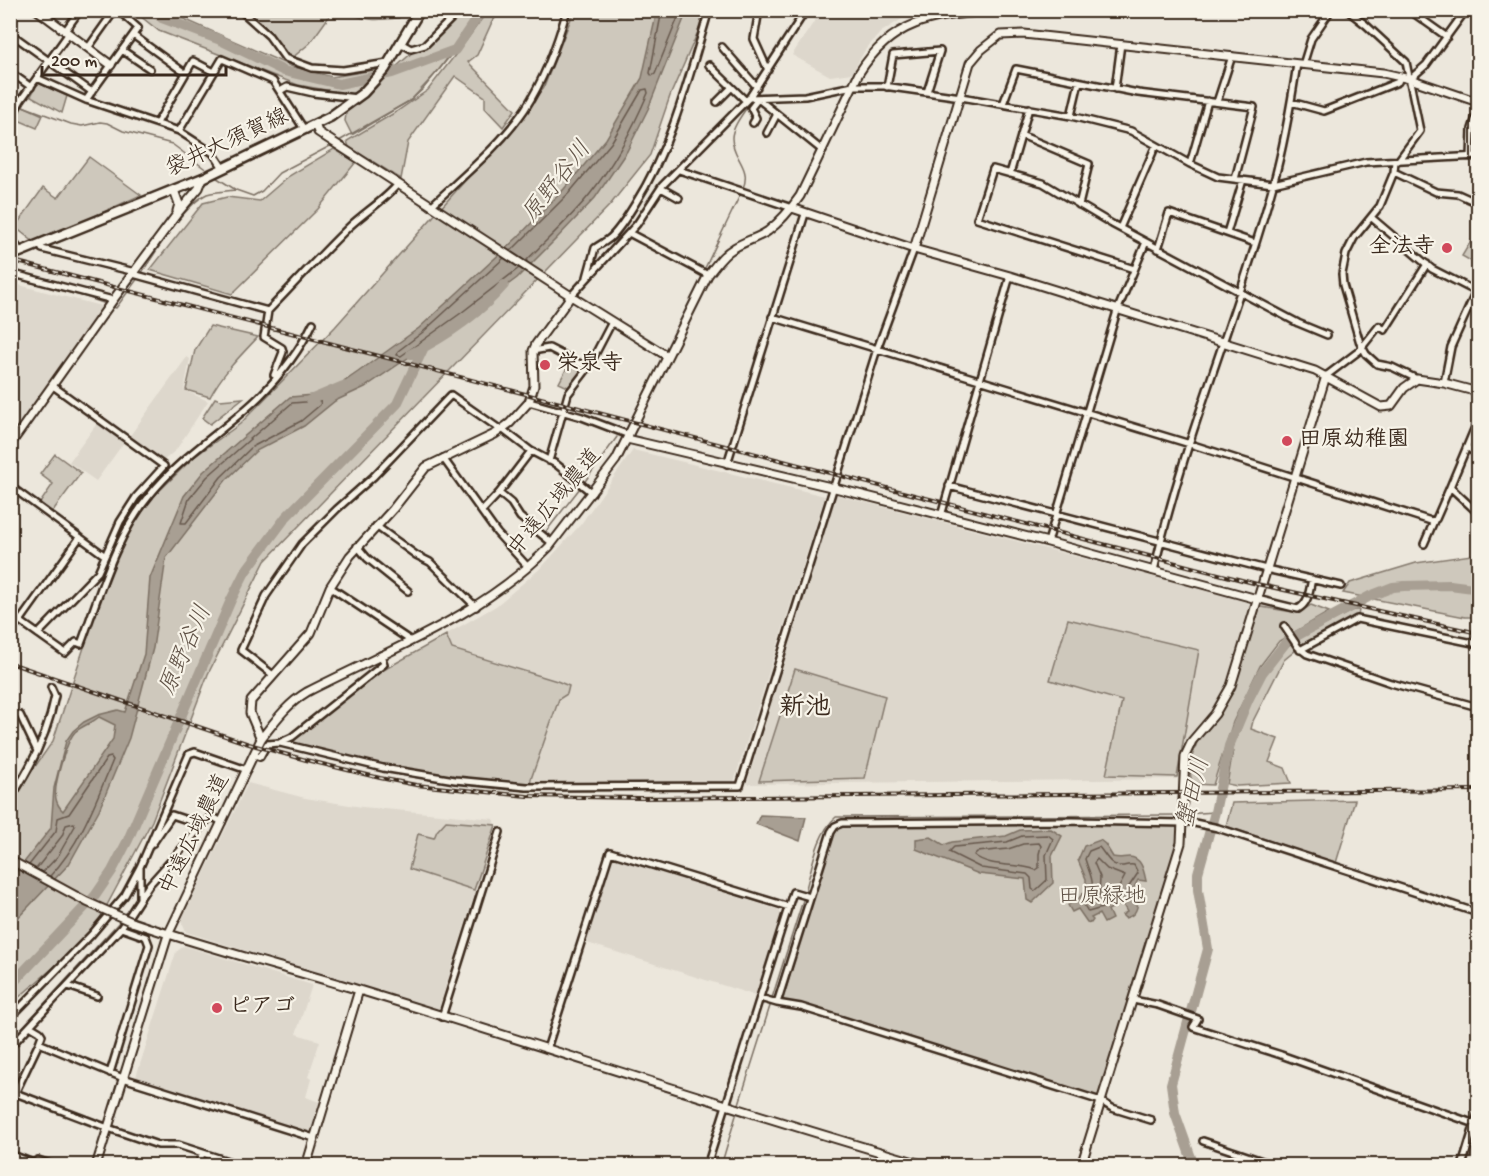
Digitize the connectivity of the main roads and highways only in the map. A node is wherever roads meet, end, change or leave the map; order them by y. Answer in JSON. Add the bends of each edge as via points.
{"nodes":[{"id":1,"x":420,"y":10,"type":"edge"},
{"id":2,"x":15,"y":254,"type":"edge"}],
"edges":[{"from":1,"to":2,"type":"main road","name":"袋井大須賀線","via":[[387,66],[360,95],[330,117],[203,178]]}]}
